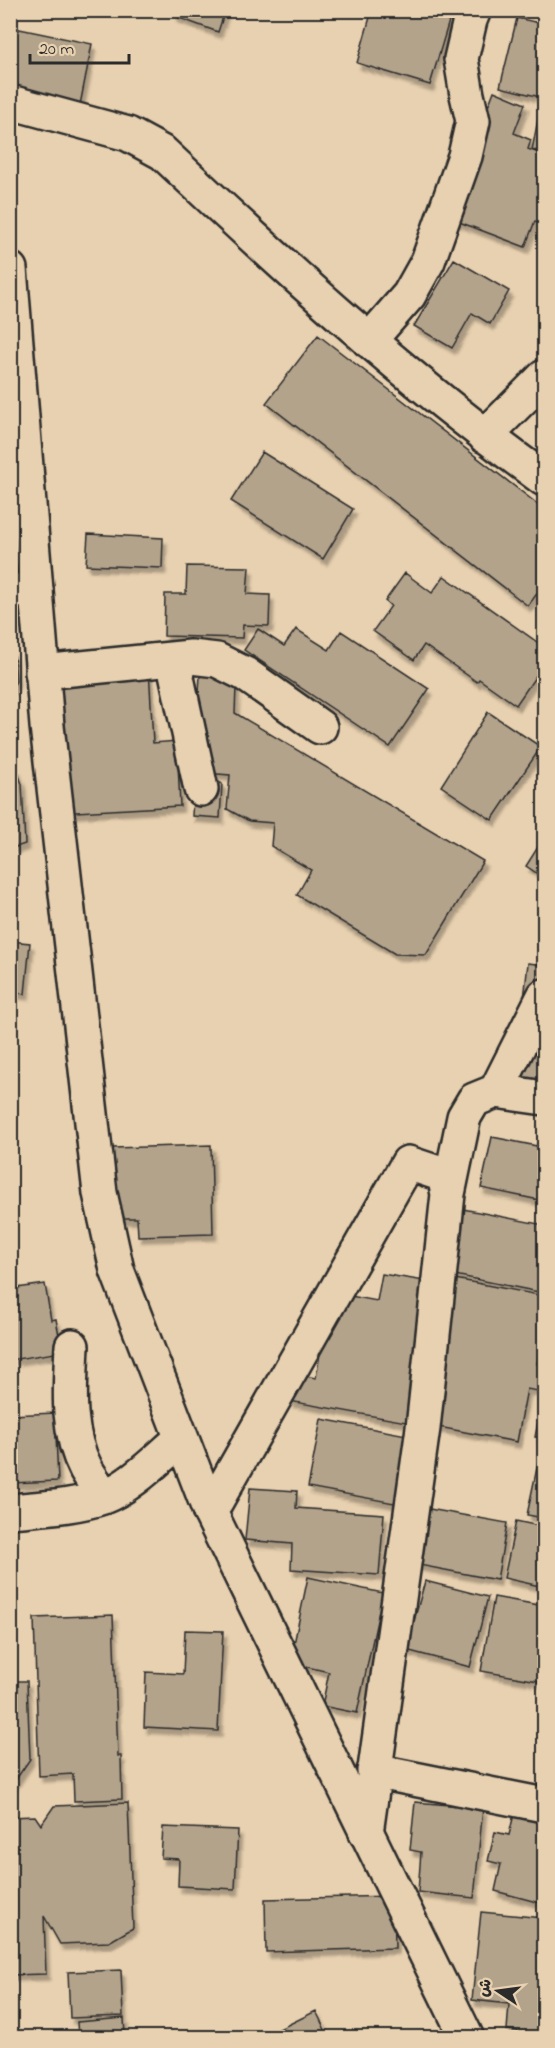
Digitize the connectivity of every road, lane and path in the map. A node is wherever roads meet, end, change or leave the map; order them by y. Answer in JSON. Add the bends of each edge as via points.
{"nodes":[{"id":1,"x":474,"y":10,"type":"edge"},
{"id":2,"x":10,"y":102,"type":"edge"},
{"id":3,"x":10,"y":269,"type":"edge"},
{"id":4,"x":369,"y":341,"type":"junction"},
{"id":5,"x":544,"y":377,"type":"edge"},
{"id":6,"x":485,"y":436,"type":"junction"},
{"id":7,"x":544,"y":479,"type":"edge"},
{"id":8,"x":23,"y":591,"type":"edge"},
{"id":9,"x":173,"y":659,"type":"junction"},
{"id":10,"x":42,"y":672,"type":"junction"},
{"id":11,"x":320,"y":726,"type":"dead end"},
{"id":12,"x":201,"y":789,"type":"dead end"},
{"id":13,"x":544,"y":996,"type":"edge"},
{"id":14,"x":496,"y":1091,"type":"junction"},
{"id":15,"x":544,"y":1098,"type":"edge"},
{"id":16,"x":448,"y":1194,"type":"junction"},
{"id":17,"x":72,"y":1347,"type":"dead end"},
{"id":18,"x":181,"y":1439,"type":"junction"},
{"id":19,"x":104,"y":1496,"type":"junction"},
{"id":20,"x":10,"y":1510,"type":"edge"},
{"id":21,"x":210,"y":1512,"type":"junction"},
{"id":22,"x":374,"y":1771,"type":"junction"},
{"id":23,"x":544,"y":1805,"type":"edge"},
{"id":24,"x":366,"y":1833,"type":"junction"},
{"id":25,"x":467,"y":2037,"type":"edge"}],
"edges":[{"from":1,"to":4,"type":"street","via":[[461,59],[473,121],[465,156],[428,261],[409,295]]},
{"from":2,"to":4,"type":"street","via":[[128,135],[163,153]]},
{"from":3,"to":8,"type":"street"},
{"from":4,"to":6,"type":"street"},
{"from":5,"to":6,"type":"street"},
{"from":6,"to":7,"type":"street"},
{"from":8,"to":10,"type":"street"},
{"from":9,"to":10,"type":"street"},
{"from":9,"to":11,"type":"street","via":[[217,660],[245,674]]},
{"from":9,"to":12,"type":"street"},
{"from":10,"to":18,"type":"street","via":[[100,1193],[117,1270]]},
{"from":13,"to":14,"type":"street"},
{"from":14,"to":15,"type":"street"},
{"from":14,"to":16,"type":"street","via":[[474,1100],[464,1117]]},
{"from":16,"to":21,"type":"street","via":[[444,1175],[408,1164]]},
{"from":16,"to":22,"type":"street","via":[[423,1428]]},
{"from":17,"to":19,"type":"street","via":[[69,1405],[75,1440],[86,1469]]},
{"from":18,"to":19,"type":"street","via":[[131,1480]]},
{"from":18,"to":21,"type":"street"},
{"from":19,"to":20,"type":"street","via":[[63,1506]]},
{"from":21,"to":24,"type":"street"},
{"from":22,"to":23,"type":"street"},
{"from":22,"to":24,"type":"street"},
{"from":24,"to":25,"type":"street"}]}
